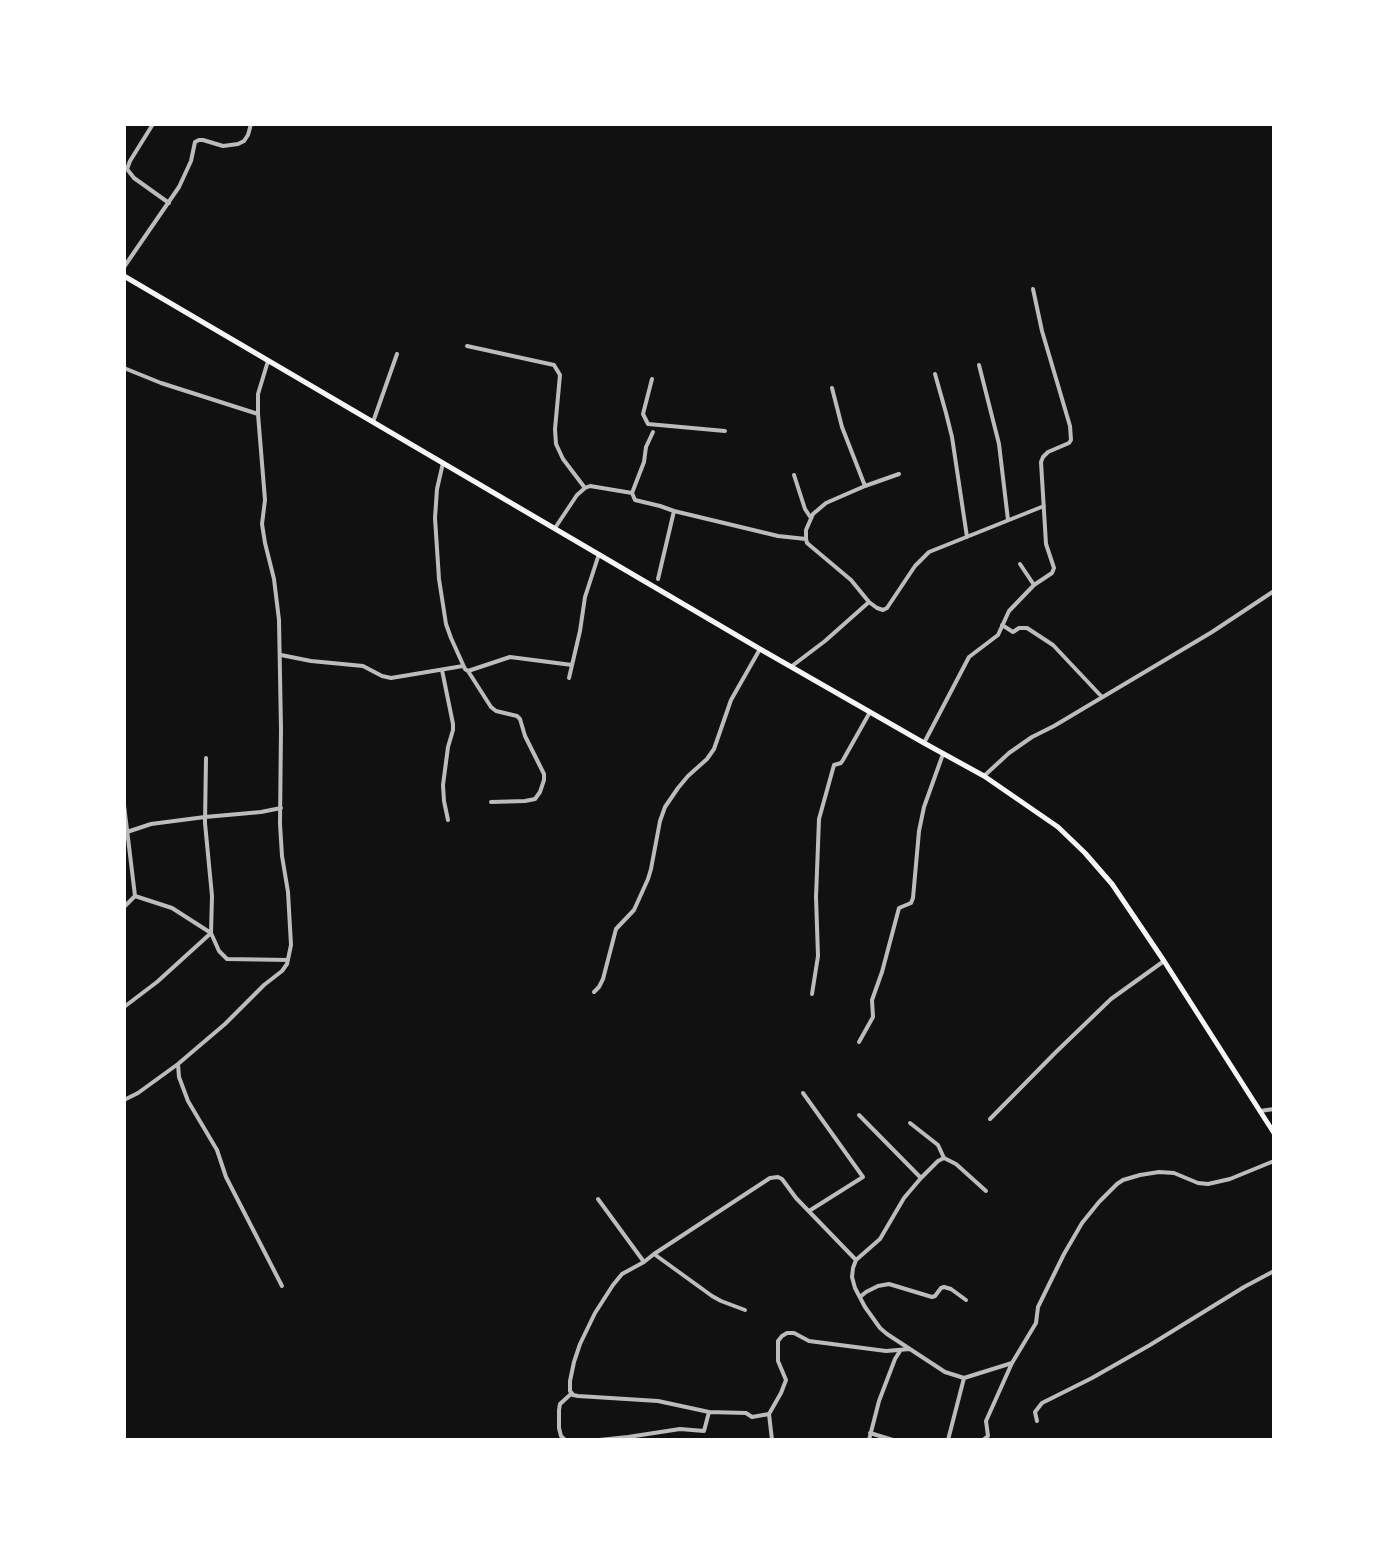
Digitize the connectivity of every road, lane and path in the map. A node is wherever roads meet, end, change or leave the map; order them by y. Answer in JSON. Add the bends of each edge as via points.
{"nodes":[{"id":1,"x":153,"y":124,"type":"edge"},
{"id":2,"x":251,"y":124,"type":"edge"},
{"id":3,"x":169,"y":202,"type":"junction"},
{"id":4,"x":124,"y":267,"type":"edge"},
{"id":5,"x":124,"y":276,"type":"edge"},
{"id":6,"x":1033,"y":289,"type":"dead end"},
{"id":7,"x":467,"y":346,"type":"dead end"},
{"id":8,"x":397,"y":354,"type":"dead end"},
{"id":9,"x":268,"y":361,"type":"junction"},
{"id":10,"x":979,"y":365,"type":"dead end"},
{"id":11,"x":124,"y":368,"type":"edge"},
{"id":12,"x":935,"y":374,"type":"dead end"},
{"id":13,"x":652,"y":379,"type":"dead end"},
{"id":14,"x":832,"y":388,"type":"dead end"},
{"id":15,"x":258,"y":414,"type":"junction"},
{"id":16,"x":373,"y":422,"type":"junction"},
{"id":17,"x":725,"y":431,"type":"dead end"},
{"id":18,"x":653,"y":432,"type":"dead end"},
{"id":19,"x":443,"y":463,"type":"junction"},
{"id":20,"x":899,"y":474,"type":"dead end"},
{"id":21,"x":794,"y":475,"type":"dead end"},
{"id":22,"x":865,"y":486,"type":"junction"},
{"id":23,"x":585,"y":488,"type":"junction"},
{"id":24,"x":632,"y":493,"type":"junction"},
{"id":25,"x":1044,"y":506,"type":"junction"},
{"id":26,"x":674,"y":511,"type":"junction"},
{"id":27,"x":811,"y":518,"type":"junction"},
{"id":28,"x":1008,"y":520,"type":"junction"},
{"id":29,"x":555,"y":528,"type":"junction"},
{"id":30,"x":967,"y":537,"type":"junction"},
{"id":31,"x":806,"y":539,"type":"junction"},
{"id":32,"x":599,"y":554,"type":"junction"},
{"id":33,"x":1020,"y":564,"type":"dead end"},
{"id":34,"x":657,"y":579,"type":"dead end"},
{"id":35,"x":1034,"y":585,"type":"junction"},
{"id":36,"x":1274,"y":591,"type":"edge"},
{"id":37,"x":868,"y":602,"type":"junction"},
{"id":38,"x":1002,"y":625,"type":"junction"},
{"id":39,"x":760,"y":649,"type":"junction"},
{"id":40,"x":281,"y":655,"type":"junction"},
{"id":41,"x":572,"y":665,"type":"junction"},
{"id":42,"x":463,"y":666,"type":"junction"},
{"id":43,"x":792,"y":666,"type":"junction"},
{"id":44,"x":441,"y":670,"type":"junction"},
{"id":45,"x":468,"y":671,"type":"junction"},
{"id":46,"x":569,"y":678,"type":"dead end"},
{"id":47,"x":1102,"y":697,"type":"junction"},
{"id":48,"x":870,"y":712,"type":"junction"},
{"id":49,"x":924,"y":744,"type":"junction"},
{"id":50,"x":943,"y":754,"type":"junction"},
{"id":51,"x":206,"y":758,"type":"dead end"},
{"id":52,"x":984,"y":776,"type":"junction"},
{"id":53,"x":491,"y":802,"type":"dead end"},
{"id":54,"x":124,"y":805,"type":"edge"},
{"id":55,"x":281,"y":808,"type":"junction"},
{"id":56,"x":206,"y":817,"type":"junction"},
{"id":57,"x":448,"y":820,"type":"dead end"},
{"id":58,"x":127,"y":832,"type":"junction"},
{"id":59,"x":135,"y":896,"type":"junction"},
{"id":60,"x":124,"y":907,"type":"edge"},
{"id":61,"x":211,"y":933,"type":"junction"},
{"id":62,"x":288,"y":960,"type":"junction"},
{"id":63,"x":1164,"y":961,"type":"junction"},
{"id":64,"x":594,"y":992,"type":"dead end"},
{"id":65,"x":812,"y":994,"type":"dead end"},
{"id":66,"x":124,"y":1007,"type":"edge"},
{"id":67,"x":859,"y":1042,"type":"dead end"},
{"id":68,"x":178,"y":1064,"type":"junction"},
{"id":69,"x":803,"y":1093,"type":"dead end"},
{"id":70,"x":124,"y":1100,"type":"edge"},
{"id":71,"x":1274,"y":1109,"type":"edge"},
{"id":72,"x":1260,"y":1111,"type":"junction"},
{"id":73,"x":859,"y":1115,"type":"dead end"},
{"id":74,"x":990,"y":1119,"type":"dead end"},
{"id":75,"x":910,"y":1123,"type":"dead end"},
{"id":76,"x":1274,"y":1133,"type":"edge"},
{"id":77,"x":944,"y":1158,"type":"junction"},
{"id":78,"x":1274,"y":1161,"type":"edge"},
{"id":79,"x":921,"y":1178,"type":"junction"},
{"id":80,"x":986,"y":1191,"type":"dead end"},
{"id":81,"x":598,"y":1200,"type":"dead end"},
{"id":82,"x":809,"y":1211,"type":"junction"},
{"id":83,"x":654,"y":1254,"type":"junction"},
{"id":84,"x":856,"y":1260,"type":"junction"},
{"id":85,"x":644,"y":1262,"type":"junction"},
{"id":86,"x":1274,"y":1271,"type":"edge"},
{"id":87,"x":282,"y":1286,"type":"dead end"},
{"id":88,"x":860,"y":1297,"type":"junction"},
{"id":89,"x":966,"y":1300,"type":"dead end"},
{"id":90,"x":745,"y":1310,"type":"dead end"},
{"id":91,"x":911,"y":1349,"type":"junction"},
{"id":92,"x":900,"y":1351,"type":"junction"},
{"id":93,"x":1012,"y":1363,"type":"junction"},
{"id":94,"x":963,"y":1378,"type":"junction"},
{"id":95,"x":572,"y":1393,"type":"junction"},
{"id":96,"x":709,"y":1412,"type":"junction"},
{"id":97,"x":769,"y":1414,"type":"junction"},
{"id":98,"x":1037,"y":1421,"type":"dead end"},
{"id":99,"x":870,"y":1433,"type":"junction"},
{"id":100,"x":565,"y":1440,"type":"edge"},
{"id":101,"x":599,"y":1440,"type":"edge"},
{"id":102,"x":772,"y":1440,"type":"edge"},
{"id":103,"x":869,"y":1440,"type":"edge"},
{"id":104,"x":893,"y":1440,"type":"edge"},
{"id":105,"x":948,"y":1440,"type":"edge"},
{"id":106,"x":983,"y":1440,"type":"edge"}],
"edges":[{"from":1,"to":3,"type":"street","via":[[127,169]]},
{"from":2,"to":3,"type":"street","via":[[248,135],[238,144],[195,142],[191,161]]},
{"from":3,"to":4,"type":"street"},
{"from":5,"to":9,"type":"main road"},
{"from":6,"to":25,"type":"street","via":[[1071,441],[1043,457],[1040,469]]},
{"from":7,"to":23,"type":"street","via":[[554,365],[560,375],[556,444]]},
{"from":8,"to":16,"type":"street"},
{"from":9,"to":15,"type":"street","via":[[258,393]]},
{"from":9,"to":16,"type":"main road"},
{"from":10,"to":28,"type":"street","via":[[999,444]]},
{"from":11,"to":15,"type":"street"},
{"from":12,"to":30,"type":"street","via":[[952,437]]},
{"from":13,"to":17,"type":"street","via":[[643,414],[648,424]]},
{"from":14,"to":22,"type":"street"},
{"from":15,"to":40,"type":"street","via":[[265,500],[263,531],[274,579]]},
{"from":16,"to":19,"type":"main road"},
{"from":18,"to":24,"type":"street"},
{"from":19,"to":29,"type":"main road"},
{"from":19,"to":42,"type":"street","via":[[434,511],[439,579],[446,624]]},
{"from":20,"to":22,"type":"street"},
{"from":21,"to":27,"type":"street"},
{"from":22,"to":27,"type":"street","via":[[826,503]]},
{"from":23,"to":24,"type":"street"},
{"from":23,"to":29,"type":"street"},
{"from":24,"to":26,"type":"street","via":[[635,500]]},
{"from":25,"to":28,"type":"street"},
{"from":25,"to":35,"type":"street","via":[[1046,544],[1054,568]]},
{"from":26,"to":31,"type":"street"},
{"from":26,"to":34,"type":"street"},
{"from":27,"to":31,"type":"street"},
{"from":28,"to":30,"type":"street"},
{"from":29,"to":32,"type":"main road"},
{"from":30,"to":37,"type":"street","via":[[929,552],[886,609]]},
{"from":31,"to":37,"type":"street","via":[[851,580]]},
{"from":32,"to":39,"type":"main road"},
{"from":32,"to":41,"type":"street","via":[[585,597]]},
{"from":33,"to":35,"type":"street"},
{"from":35,"to":38,"type":"street","via":[[1009,611]]},
{"from":36,"to":47,"type":"street"},
{"from":37,"to":43,"type":"street"},
{"from":38,"to":47,"type":"street","via":[[1013,632],[1027,628],[1053,645]]},
{"from":38,"to":49,"type":"street","via":[[998,634],[969,657]]},
{"from":39,"to":43,"type":"main road"},
{"from":39,"to":64,"type":"street","via":[[731,700],[714,749],[665,807],[648,879],[634,909],[616,928],[603,979]]},
{"from":40,"to":44,"type":"street","via":[[363,666],[387,678]]},
{"from":40,"to":55,"type":"street"},
{"from":41,"to":45,"type":"street","via":[[510,657]]},
{"from":41,"to":46,"type":"street"},
{"from":42,"to":44,"type":"street"},
{"from":42,"to":45,"type":"street"},
{"from":43,"to":48,"type":"main road"},
{"from":44,"to":57,"type":"street","via":[[453,724],[443,785]]},
{"from":45,"to":53,"type":"street","via":[[491,707],[520,719],[544,774],[535,798]]},
{"from":47,"to":52,"type":"street","via":[[1032,737]]},
{"from":48,"to":49,"type":"main road"},
{"from":48,"to":65,"type":"street","via":[[841,763],[834,765],[819,819],[818,956]]},
{"from":49,"to":50,"type":"main road"},
{"from":50,"to":52,"type":"main road"},
{"from":50,"to":67,"type":"street","via":[[924,807],[913,898],[911,903],[898,908],[872,1000],[873,1017]]},
{"from":51,"to":56,"type":"street"},
{"from":52,"to":63,"type":"main road","via":[[1058,826],[1085,853],[1112,884]]},
{"from":54,"to":58,"type":"street"},
{"from":55,"to":56,"type":"street"},
{"from":55,"to":62,"type":"street","via":[[291,945]]},
{"from":56,"to":58,"type":"street","via":[[151,824]]},
{"from":56,"to":61,"type":"street"},
{"from":58,"to":59,"type":"street"},
{"from":59,"to":60,"type":"street"},
{"from":59,"to":61,"type":"street","via":[[172,908]]},
{"from":61,"to":62,"type":"street","via":[[227,958]]},
{"from":61,"to":66,"type":"street"},
{"from":62,"to":68,"type":"street","via":[[282,971]]},
{"from":63,"to":72,"type":"main road"},
{"from":63,"to":74,"type":"street","via":[[1111,999]]},
{"from":68,"to":70,"type":"street"},
{"from":68,"to":87,"type":"street","via":[[188,1101],[217,1150],[226,1176]]},
{"from":69,"to":82,"type":"street","via":[[863,1177]]},
{"from":71,"to":72,"type":"street"},
{"from":72,"to":76,"type":"main road"},
{"from":73,"to":79,"type":"street"},
{"from":75,"to":77,"type":"street","via":[[938,1145]]},
{"from":77,"to":79,"type":"street"},
{"from":77,"to":80,"type":"street"},
{"from":78,"to":93,"type":"street","via":[[1208,1184],[1159,1172],[1117,1184],[1082,1223],[1038,1307],[1034,1327]]},
{"from":79,"to":84,"type":"street","via":[[880,1239]]},
{"from":81,"to":85,"type":"street"},
{"from":82,"to":83,"type":"street","via":[[782,1179],[770,1178]]},
{"from":82,"to":84,"type":"street"},
{"from":83,"to":85,"type":"street"},
{"from":83,"to":90,"type":"street","via":[[712,1296]]},
{"from":84,"to":88,"type":"street","via":[[852,1277]]},
{"from":85,"to":95,"type":"street","via":[[622,1274],[595,1313],[574,1362],[569,1386]]},
{"from":86,"to":98,"type":"street","via":[[1112,1367],[1041,1404],[1035,1412]]},
{"from":88,"to":89,"type":"street","via":[[889,1284],[932,1297],[944,1287]]},
{"from":88,"to":91,"type":"street","via":[[880,1328]]},
{"from":91,"to":92,"type":"street"},
{"from":91,"to":94,"type":"street","via":[[945,1372]]},
{"from":92,"to":97,"type":"street","via":[[809,1341],[787,1333],[778,1341],[784,1387]]},
{"from":92,"to":99,"type":"street"},
{"from":93,"to":94,"type":"street"},
{"from":93,"to":106,"type":"street","via":[[986,1421],[988,1436]]},
{"from":94,"to":105,"type":"street"},
{"from":95,"to":96,"type":"street","via":[[658,1401]]},
{"from":95,"to":100,"type":"street","via":[[559,1410],[559,1428]]},
{"from":96,"to":97,"type":"street","via":[[746,1413],[753,1417]]},
{"from":96,"to":101,"type":"street","via":[[705,1431],[680,1429]]},
{"from":97,"to":102,"type":"street"},
{"from":99,"to":103,"type":"street"},
{"from":99,"to":104,"type":"street"}]}
